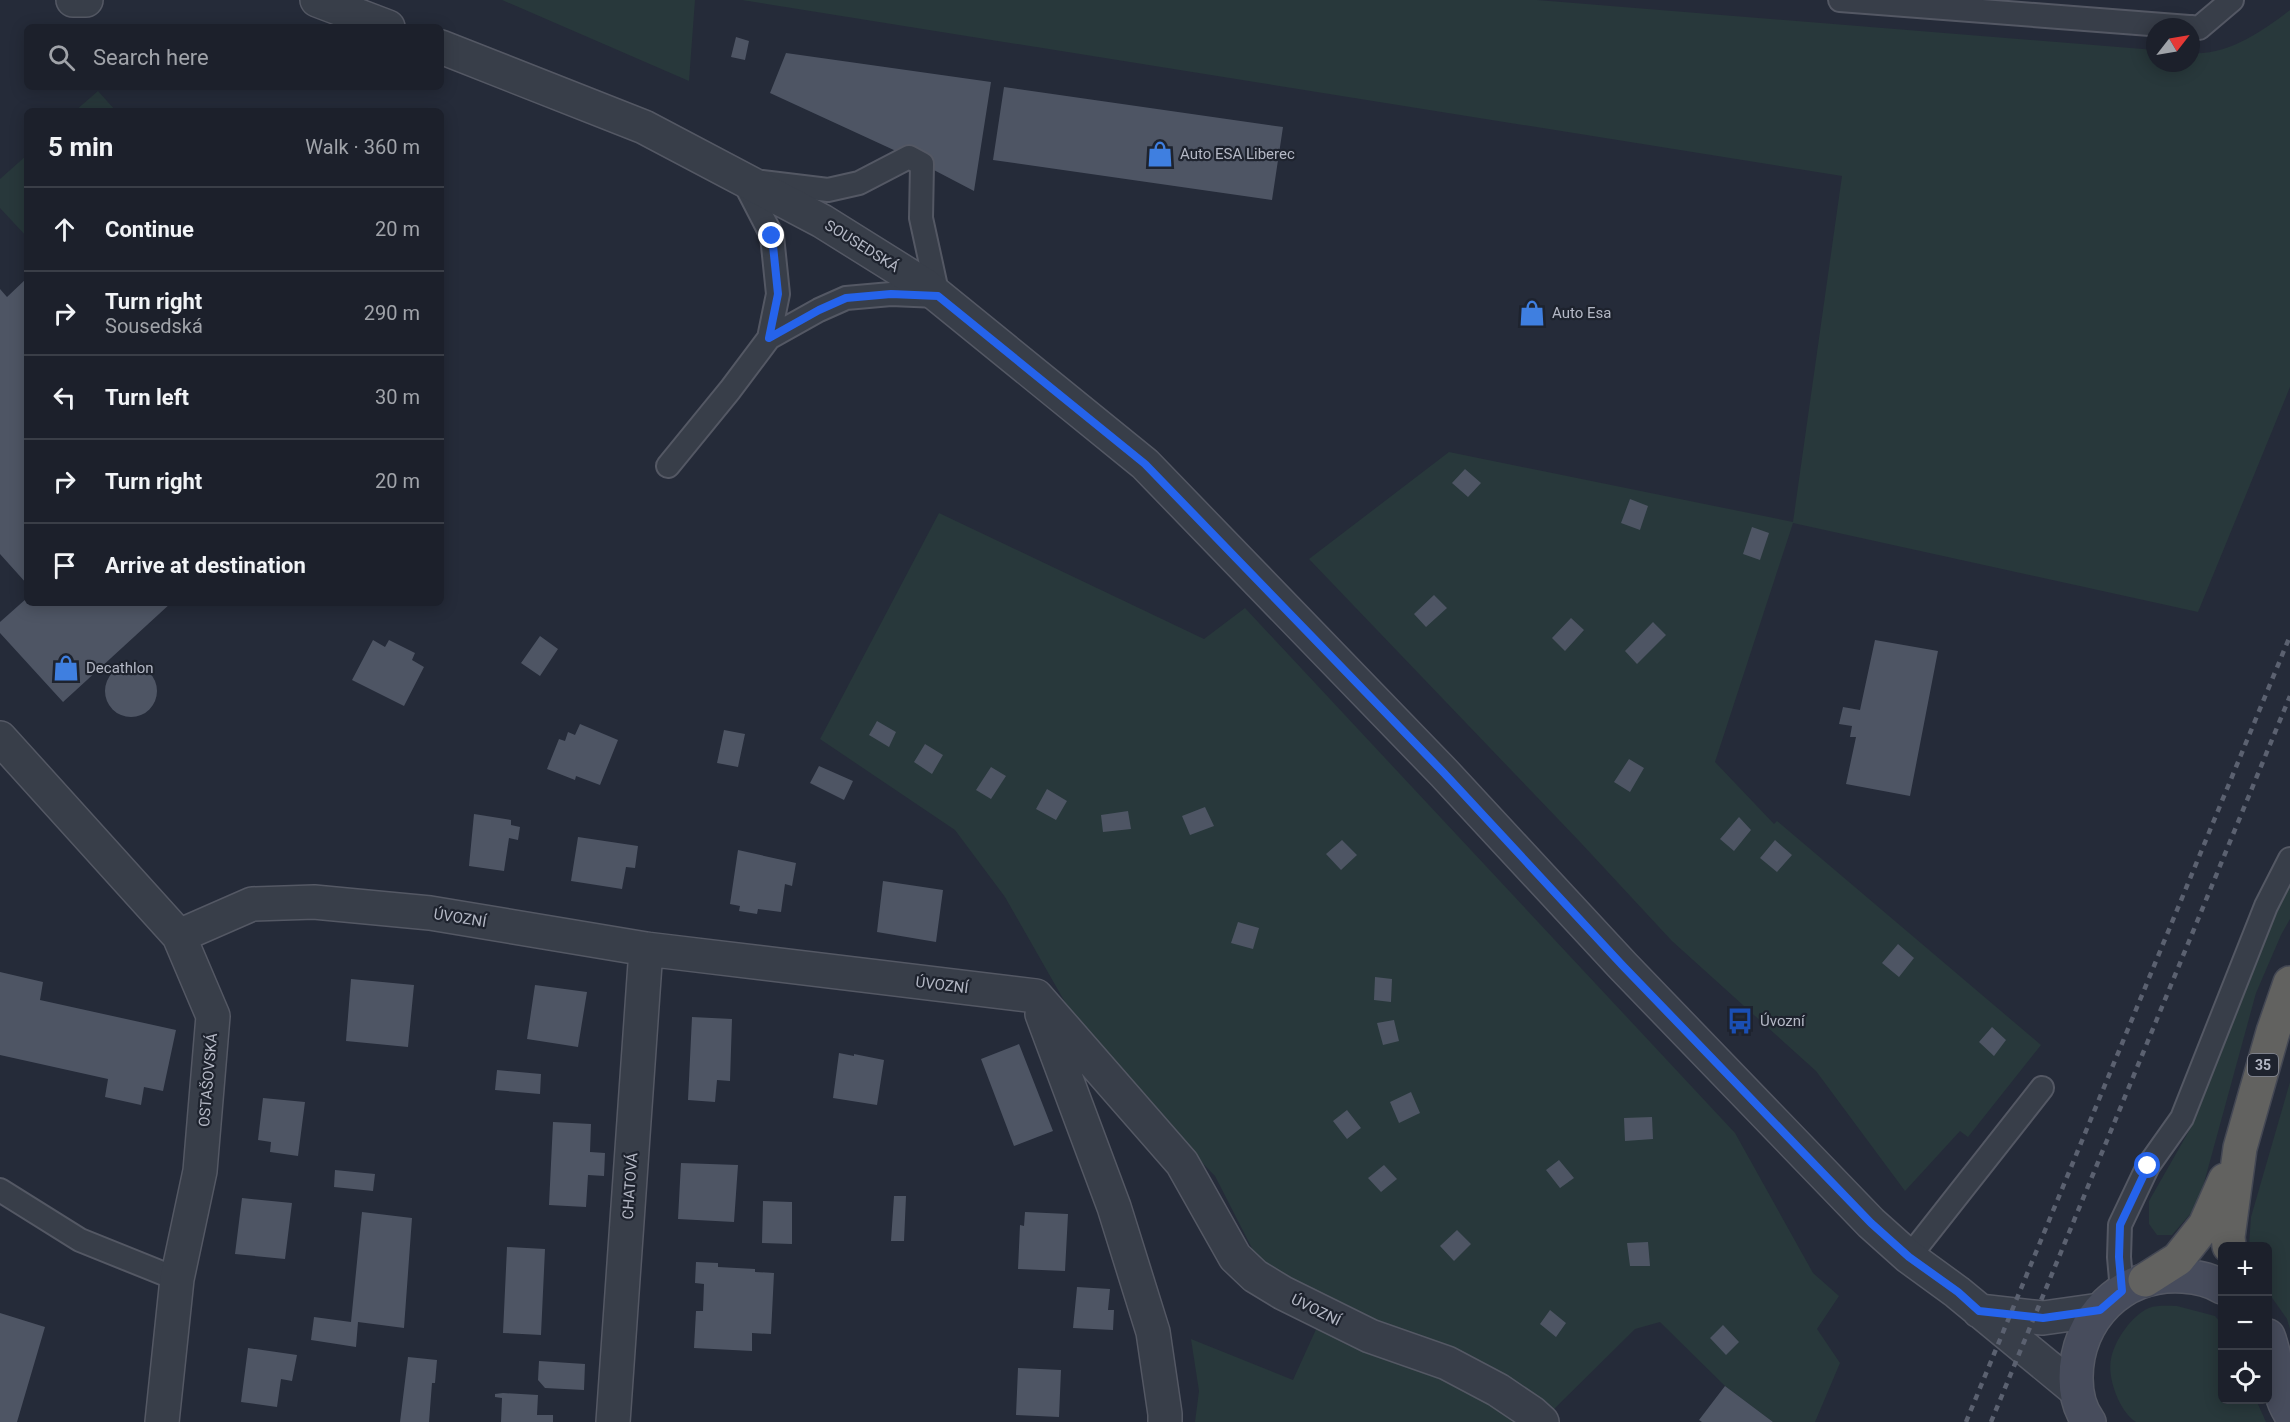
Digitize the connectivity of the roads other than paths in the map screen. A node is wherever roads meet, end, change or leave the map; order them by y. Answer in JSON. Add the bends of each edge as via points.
{"nodes":[{"id":1,"x":73,"y":0,"type":"edge"},
{"id":2,"x":86,"y":0,"type":"edge"},
{"id":3,"x":1840,"y":0,"type":"edge"},
{"id":4,"x":2232,"y":0,"type":"edge"},
{"id":5,"x":329,"y":2,"type":"edge"},
{"id":6,"x":381,"y":24,"type":"edge"},
{"id":7,"x":2146,"y":24,"type":"edge"},
{"id":8,"x":2200,"y":27,"type":"edge"},
{"id":9,"x":444,"y":48,"type":"edge"},
{"id":10,"x":743,"y":180,"type":"junction"},
{"id":11,"x":938,"y":296,"type":"junction"},
{"id":12,"x":769,"y":338,"type":"junction"},
{"id":13,"x":668,"y":466,"type":"dead end"},
{"id":14,"x":0,"y":738,"type":"edge"},
{"id":15,"x":2290,"y":859,"type":"edge"},
{"id":16,"x":179,"y":936,"type":"junction"},
{"id":17,"x":646,"y":949,"type":"junction"},
{"id":18,"x":2290,"y":983,"type":"edge"},
{"id":19,"x":1036,"y":996,"type":"junction"},
{"id":20,"x":2042,"y":1088,"type":"dead end"},
{"id":21,"x":2240,"y":1148,"type":"junction"},
{"id":22,"x":0,"y":1190,"type":"edge"},
{"id":23,"x":2229,"y":1242,"type":"edge"},
{"id":24,"x":1909,"y":1257,"type":"junction"},
{"id":25,"x":177,"y":1279,"type":"junction"},
{"id":26,"x":2218,"y":1285,"type":"edge"},
{"id":27,"x":2122,"y":1294,"type":"junction"},
{"id":28,"x":1979,"y":1311,"type":"junction"},
{"id":29,"x":2272,"y":1345,"type":"edge"},
{"id":30,"x":2076,"y":1390,"type":"junction"},
{"id":31,"x":2290,"y":1413,"type":"edge"},
{"id":32,"x":162,"y":1422,"type":"edge"},
{"id":33,"x":613,"y":1422,"type":"edge"},
{"id":34,"x":1165,"y":1422,"type":"edge"},
{"id":35,"x":1542,"y":1422,"type":"edge"},
{"id":36,"x":2089,"y":1422,"type":"edge"}],
"edges":[{"from":1,"to":2,"type":"street"},
{"from":3,"to":7,"type":"lane"},
{"from":4,"to":8,"type":"lane"},
{"from":5,"to":6,"type":"street"},
{"from":9,"to":10,"type":"street","name":"SOUSEDSKÁ","via":[[644,127]]},
{"from":10,"to":11,"type":"street","name":"SOUSEDSKÁ","via":[[822,221]]},
{"from":10,"to":11,"type":"lane","via":[[828,190],[859,183],[909,157],[922,164],[921,218]]},
{"from":10,"to":12,"type":"lane","via":[[772,236],[778,294]]},
{"from":11,"to":12,"type":"lane","via":[[891,294],[846,298]]},
{"from":11,"to":24,"type":"street","name":"SOUSEDSKÁ","via":[[1145,464],[1444,773],[1661,1007],[1871,1223]]},
{"from":12,"to":13,"type":"lane"},
{"from":14,"to":16,"type":"street","name":"OSTAŠOVSKÁ"},
{"from":15,"to":27,"type":"lane","via":[[2266,906],[2182,1118],[2148,1166],[2120,1225]]},
{"from":16,"to":17,"type":"street","name":"ÚVOZNÍ","via":[[252,904],[314,902],[430,913]]},
{"from":16,"to":25,"type":"street","name":"OSTAŠOVSKÁ","via":[[213,1016],[200,1171]]},
{"from":17,"to":19,"type":"street","name":"ÚVOZNÍ"},
{"from":17,"to":33,"type":"street","name":"CHATOVÁ"},
{"from":18,"to":21,"type":"highway","number":"35"},
{"from":19,"to":34,"type":"street","via":[[1114,1207],[1153,1332]]},
{"from":19,"to":35,"type":"street","name":"ÚVOZNÍ","via":[[1182,1163],[1235,1257],[1255,1276],[1370,1336],[1448,1363],[1498,1390]]},
{"from":20,"to":24,"type":"lane"},
{"from":21,"to":23,"type":"highway","number":"35"},
{"from":21,"to":27,"type":"highway","number":"35","via":[[2205,1225],[2178,1259]]},
{"from":22,"to":25,"type":"lane","via":[[80,1240]]},
{"from":24,"to":28,"type":"street","name":"SOUSEDSKÁ"},
{"from":25,"to":32,"type":"street","name":"OSTAŠOVSKÁ"},
{"from":26,"to":27,"type":"main road","via":[[2194,1277],[2169,1275]]},
{"from":27,"to":28,"type":"street","via":[[2043,1318]]},
{"from":27,"to":30,"type":"main road","via":[[2084,1334],[2076,1361]]},
{"from":28,"to":30,"type":"street","name":"SOUSEDSKÁ"},
{"from":29,"to":31,"type":"main road","via":[[2280,1388]]},
{"from":30,"to":36,"type":"main road"}]}
